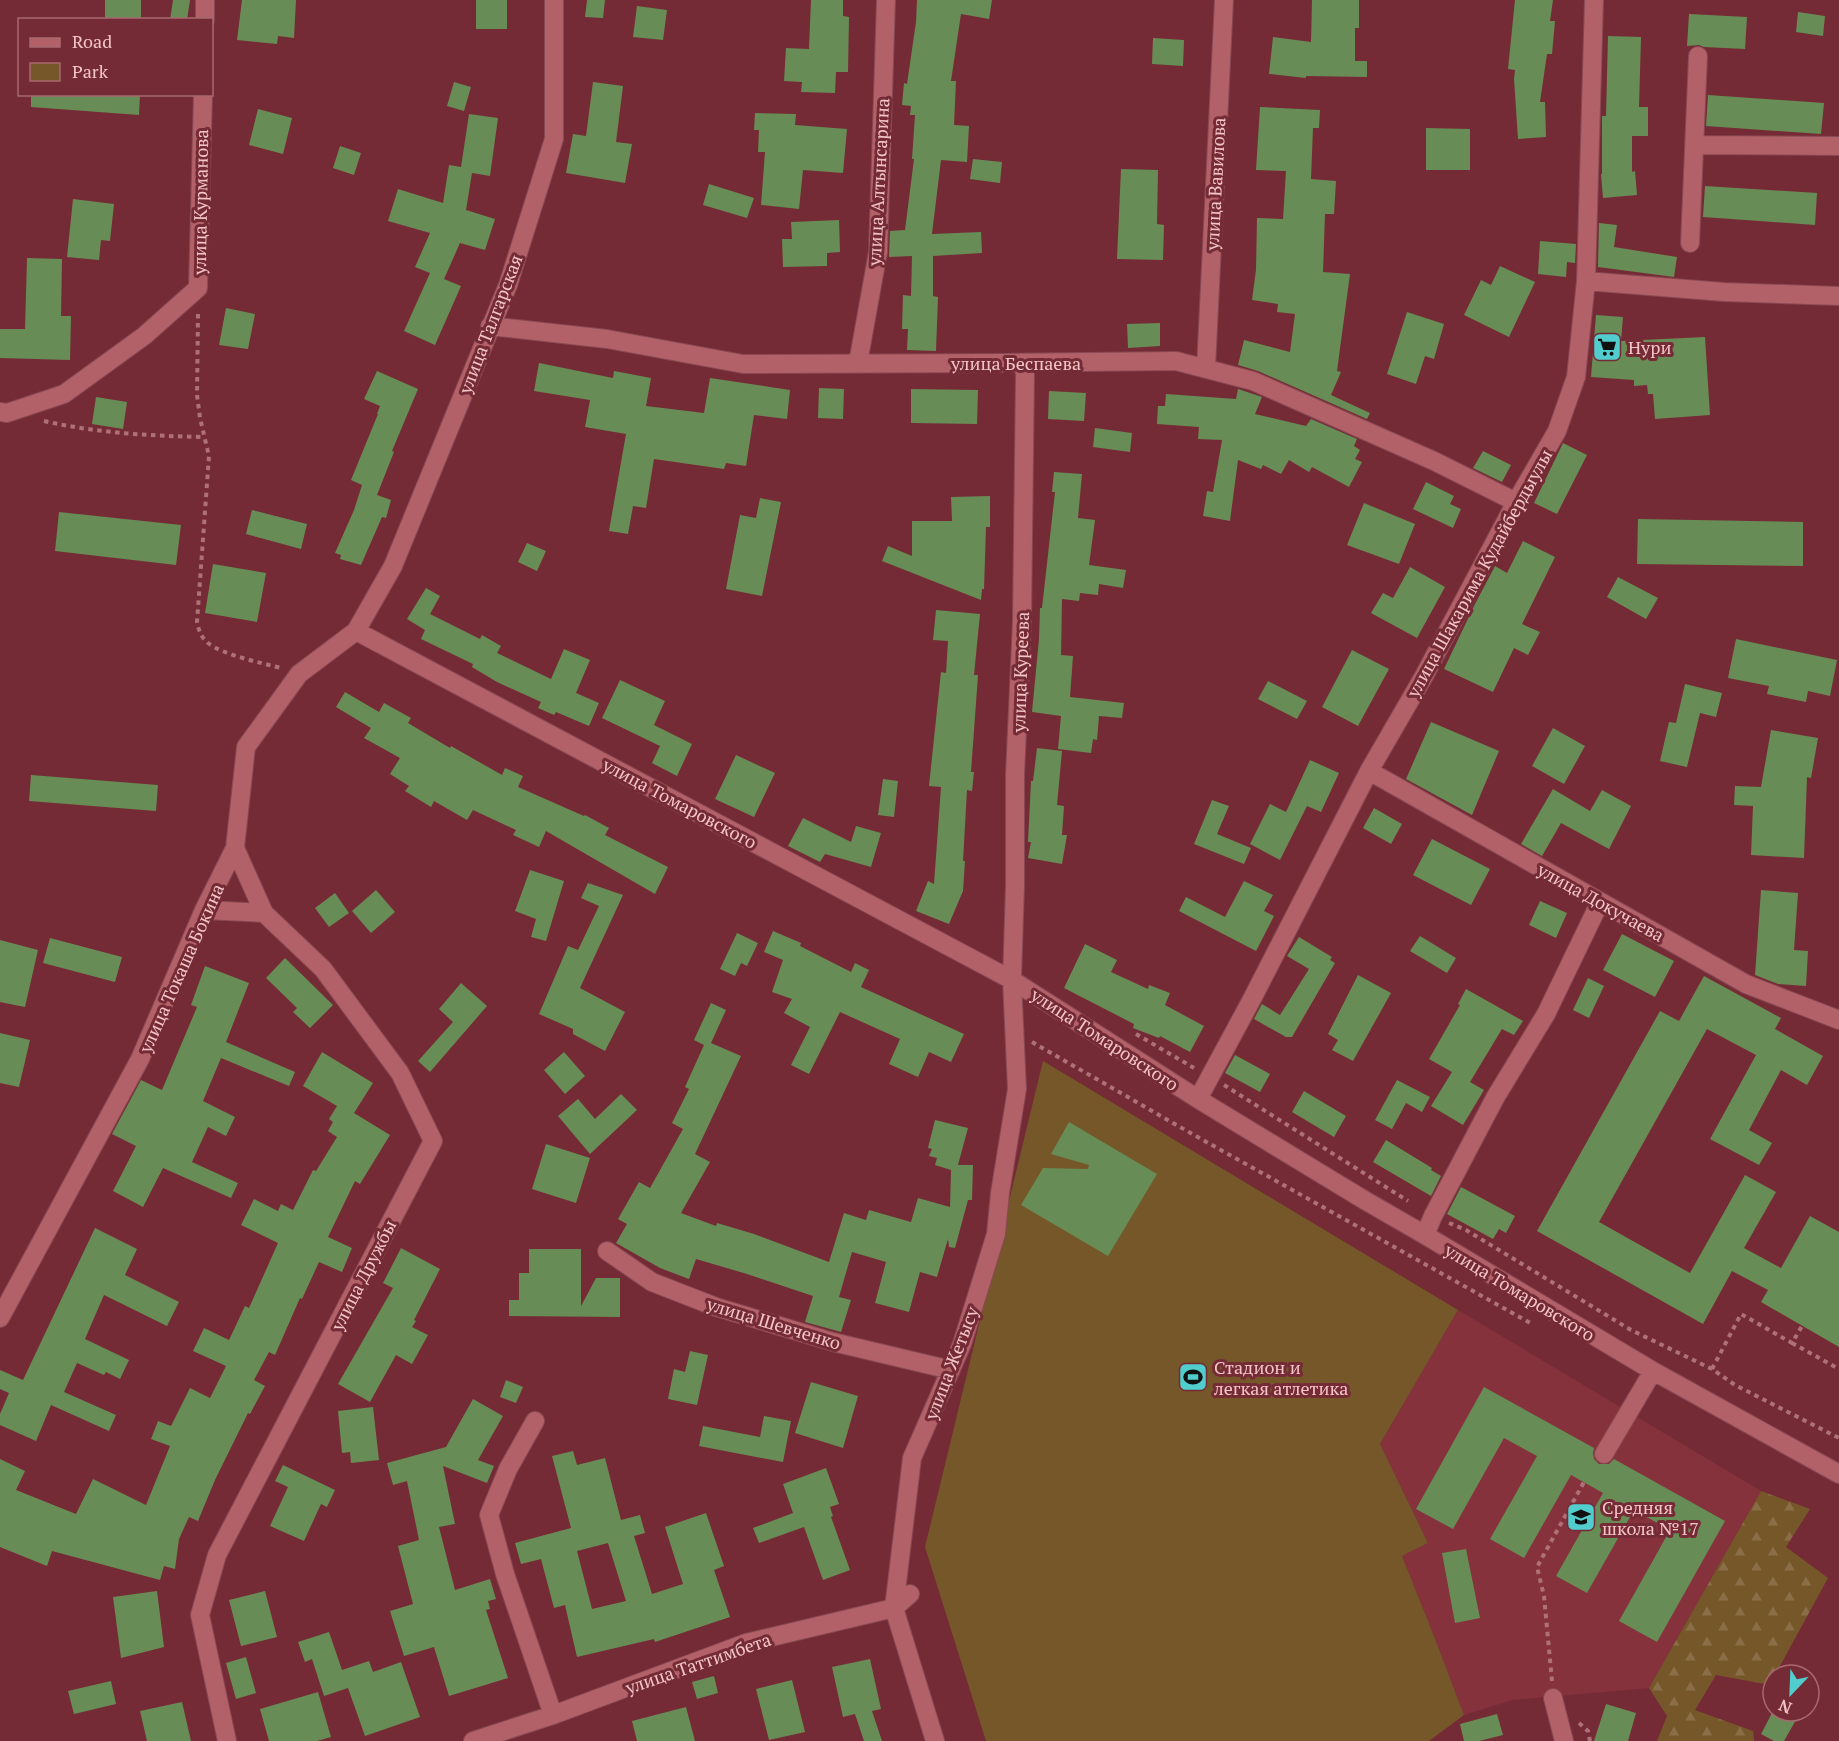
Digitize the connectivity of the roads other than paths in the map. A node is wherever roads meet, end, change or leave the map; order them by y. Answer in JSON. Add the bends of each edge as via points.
{"nodes":[{"id":1,"x":205,"y":0,"type":"edge"},
{"id":2,"x":554,"y":0,"type":"edge"},
{"id":3,"x":886,"y":0,"type":"edge"},
{"id":4,"x":1224,"y":0,"type":"edge"},
{"id":5,"x":1594,"y":0,"type":"edge"},
{"id":6,"x":205,"y":18,"type":"edge"},
{"id":7,"x":1698,"y":56,"type":"dead end"},
{"id":8,"x":203,"y":96,"type":"edge"},
{"id":9,"x":1695,"y":145,"type":"junction"},
{"id":10,"x":1839,"y":146,"type":"edge"},
{"id":11,"x":1690,"y":243,"type":"dead end"},
{"id":12,"x":1586,"y":281,"type":"junction"},
{"id":13,"x":1839,"y":296,"type":"edge"},
{"id":14,"x":490,"y":326,"type":"junction"},
{"id":15,"x":858,"y":363,"type":"junction"},
{"id":16,"x":1023,"y":363,"type":"junction"},
{"id":17,"x":1206,"y":368,"type":"junction"},
{"id":18,"x":0,"y":412,"type":"edge"},
{"id":19,"x":1516,"y":502,"type":"junction"},
{"id":20,"x":356,"y":631,"type":"junction"},
{"id":21,"x":1369,"y":771,"type":"junction"},
{"id":22,"x":235,"y":848,"type":"junction"},
{"id":23,"x":1600,"y":902,"type":"junction"},
{"id":24,"x":204,"y":910,"type":"junction"},
{"id":25,"x":264,"y":913,"type":"junction"},
{"id":26,"x":1012,"y":980,"type":"junction"},
{"id":27,"x":1839,"y":1020,"type":"edge"},
{"id":28,"x":1198,"y":1099,"type":"junction"},
{"id":29,"x":1425,"y":1235,"type":"junction"},
{"id":30,"x":607,"y":1251,"type":"dead end"},
{"id":31,"x":0,"y":1318,"type":"edge"},
{"id":32,"x":951,"y":1370,"type":"junction"},
{"id":33,"x":1653,"y":1371,"type":"junction"},
{"id":34,"x":535,"y":1421,"type":"dead end"},
{"id":35,"x":1604,"y":1454,"type":"dead end"},
{"id":36,"x":1837,"y":1468,"type":"edge"},
{"id":37,"x":910,"y":1594,"type":"dead end"},
{"id":38,"x":894,"y":1608,"type":"junction"},
{"id":39,"x":1553,"y":1698,"type":"road end"},
{"id":40,"x":553,"y":1715,"type":"junction"},
{"id":41,"x":227,"y":1741,"type":"edge"},
{"id":42,"x":472,"y":1741,"type":"edge"},
{"id":43,"x":935,"y":1741,"type":"edge"},
{"id":44,"x":1564,"y":1741,"type":"edge"}],
"edges":[{"from":1,"to":6,"type":"street"},
{"from":2,"to":14,"type":"street","name":"улица Талгарская","via":[[554,139],[508,285]]},
{"from":3,"to":15,"type":"street","name":"улица Алтынсарина","via":[[878,252]]},
{"from":4,"to":17,"type":"street","name":"улица Вавилова"},
{"from":5,"to":12,"type":"street","name":"улица Шакарима Кудайбердыулы"},
{"from":7,"to":9,"type":"street"},
{"from":8,"to":18,"type":"street","name":"улица Курманова","via":[[198,288],[144,336],[64,394]]},
{"from":9,"to":10,"type":"street"},
{"from":9,"to":11,"type":"street"},
{"from":12,"to":13,"type":"street"},
{"from":12,"to":19,"type":"street","name":"улица Шакарима Кудайбердыулы","via":[[1576,378],[1557,431]]},
{"from":14,"to":15,"type":"street","name":"улица Беспаева","via":[[607,339],[743,364]]},
{"from":14,"to":20,"type":"street","name":"улица Талгарская","via":[[393,566]]},
{"from":15,"to":16,"type":"street","name":"улица Беспаева"},
{"from":16,"to":17,"type":"street","name":"улица Беспаева","via":[[1176,361]]},
{"from":16,"to":26,"type":"street","name":"улица Куреева","via":[[1022,621]]},
{"from":17,"to":19,"type":"street","name":"улица Беспаева","via":[[1253,381]]},
{"from":19,"to":21,"type":"street","name":"улица Шакарима Кудайбердыулы"},
{"from":20,"to":22,"type":"street","name":"улица Токаша Бокина","via":[[299,674],[246,747]]},
{"from":20,"to":26,"type":"street","name":"улица Томаровского"},
{"from":21,"to":23,"type":"street","name":"улица Докучаева"},
{"from":21,"to":28,"type":"street","name":"улица Шакарима Кудайбердыулы"},
{"from":22,"to":24,"type":"street","name":"улица Токаша Бокина"},
{"from":22,"to":25,"type":"street","name":"улица Дружбы"},
{"from":23,"to":27,"type":"street","name":"улица Докучаева","via":[[1746,984]]},
{"from":23,"to":29,"type":"street","via":[[1546,1014],[1495,1098]]},
{"from":24,"to":25,"type":"street"},
{"from":24,"to":31,"type":"street","name":"улица Токаша Бокина","via":[[140,1059]]},
{"from":25,"to":41,"type":"street","name":"улица Дружбы","via":[[323,969],[400,1073],[433,1141],[218,1555],[200,1615]]},
{"from":26,"to":28,"type":"street","name":"улица Томаровского"},
{"from":26,"to":32,"type":"street","name":"улица Жетысу","via":[[1017,1089],[996,1234]]},
{"from":28,"to":29,"type":"street","name":"улица Томаровского"},
{"from":29,"to":33,"type":"street","name":"улица Томаровского"},
{"from":30,"to":32,"type":"street","name":"улица Шевченко","via":[[652,1282],[716,1306],[833,1342]]},
{"from":32,"to":38,"type":"street","name":"улица Жетысу","via":[[912,1458]]},
{"from":33,"to":35,"type":"street"},
{"from":33,"to":36,"type":"street","name":"улица Томаровского"},
{"from":34,"to":40,"type":"street","via":[[508,1469],[489,1515]]},
{"from":37,"to":38,"type":"street","name":"улица Таттимбета"},
{"from":38,"to":40,"type":"street","name":"улица Таттимбета","via":[[746,1643]]},
{"from":38,"to":43,"type":"street","name":"улица Жетысу"},
{"from":39,"to":44,"type":"street"},
{"from":40,"to":42,"type":"street","name":"улица Таттимбета"}]}
